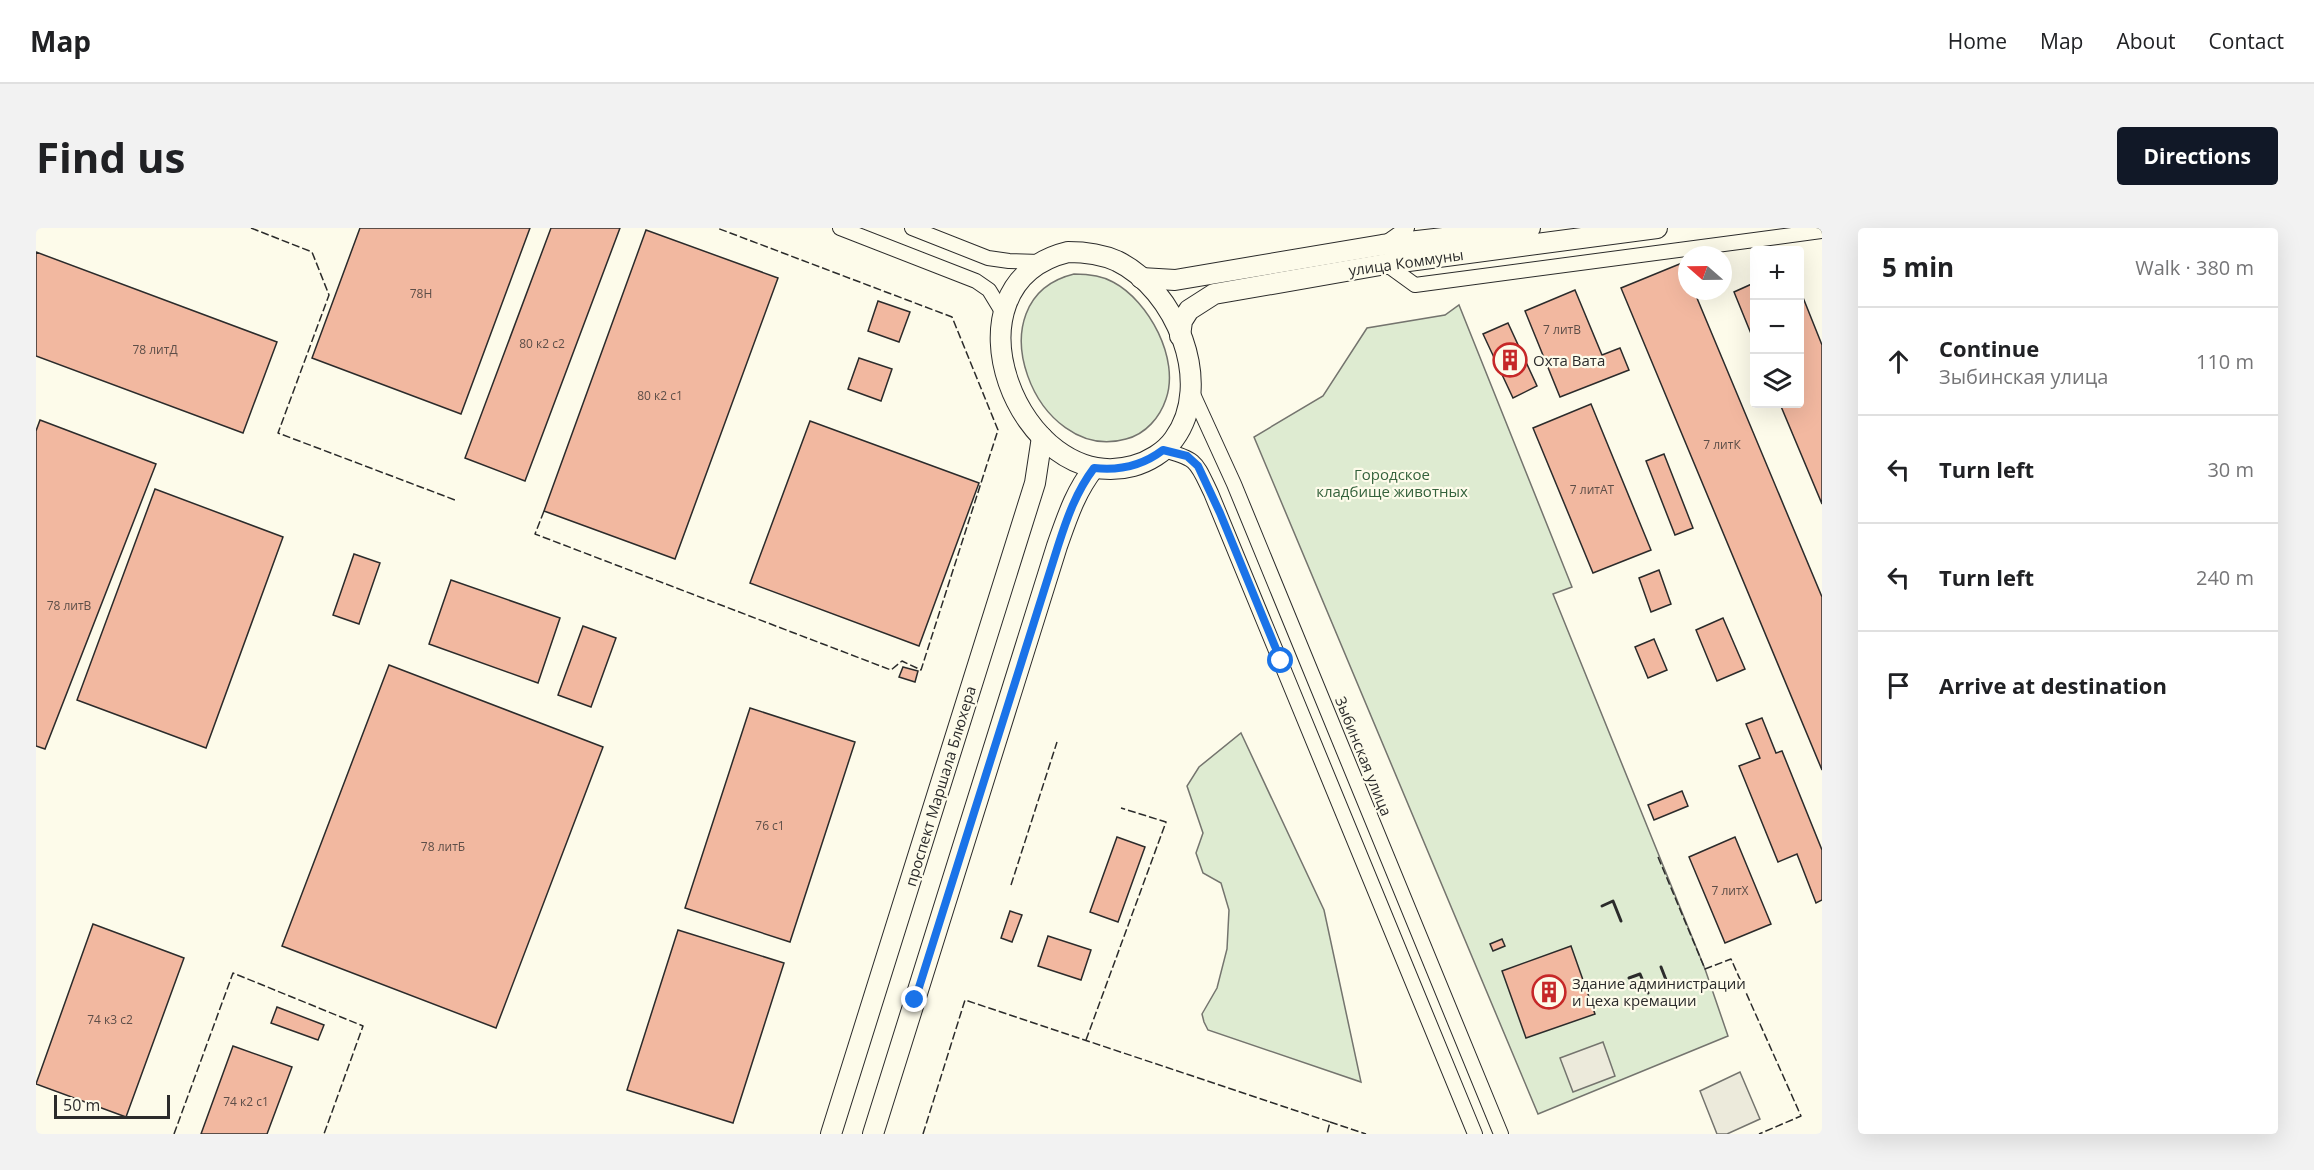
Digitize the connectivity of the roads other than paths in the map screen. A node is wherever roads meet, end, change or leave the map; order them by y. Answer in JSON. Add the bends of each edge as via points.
{"nodes":[{"id":1,"x":840,"y":228,"type":"edge"},
{"id":2,"x":912,"y":228,"type":"edge"},
{"id":3,"x":1407,"y":228,"type":"edge"},
{"id":4,"x":1530,"y":228,"type":"edge"},
{"id":5,"x":1657,"y":228,"type":"edge"},
{"id":6,"x":1822,"y":231,"type":"edge"},
{"id":7,"x":1384,"y":254,"type":"junction"},
{"id":8,"x":1040,"y":262,"type":"junction"},
{"id":9,"x":1141,"y":278,"type":"junction"},
{"id":10,"x":1003,"y":313,"type":"junction"},
{"id":11,"x":1180,"y":336,"type":"junction"},
{"id":12,"x":1192,"y":392,"type":"junction"},
{"id":13,"x":1042,"y":437,"type":"junction"},
{"id":14,"x":1163,"y":450,"type":"junction"},
{"id":15,"x":1094,"y":468,"type":"junction"},
{"id":16,"x":1415,"y":924,"type":"junction"},
{"id":17,"x":1392,"y":933,"type":"junction"},
{"id":18,"x":831,"y":1134,"type":"edge"},
{"id":19,"x":873,"y":1134,"type":"edge"},
{"id":20,"x":1475,"y":1134,"type":"edge"},
{"id":21,"x":1502,"y":1134,"type":"edge"}],
"edges":[{"from":1,"to":10,"type":"street","via":[[976,281],[989,290]]},
{"from":2,"to":8,"type":"street","via":[[988,258]]},
{"from":3,"to":7,"type":"street"},
{"from":4,"to":7,"type":"street","name":"улица Коммуны"},
{"from":5,"to":7,"type":"street","name":"улица Коммуны"},
{"from":6,"to":7,"type":"street","via":[[1416,285]]},
{"from":7,"to":9,"type":"street","name":"улица Коммуны","via":[[1175,280]]},
{"from":7,"to":11,"type":"street","name":"улица Коммуны","via":[[1214,294],[1189,310],[1182,321]]},
{"from":8,"to":9,"type":"street","via":[[1068,252],[1086,252],[1116,261]]},
{"from":8,"to":10,"type":"street","via":[[1017,282]]},
{"from":9,"to":11,"type":"street","via":[[1161,300]]},
{"from":10,"to":13,"type":"street","via":[[1000,334],[1006,374],[1023,411]]},
{"from":11,"to":12,"type":"street"},
{"from":12,"to":14,"type":"street","via":[[1180,429]]},
{"from":12,"to":16,"type":"street","name":"Зыбинская улица","via":[[1234,484]]},
{"from":13,"to":15,"type":"street","via":[[1063,455]]},
{"from":13,"to":18,"type":"street","name":"проспект Маршала Блюхера","via":[[1035,483]]},
{"from":14,"to":15,"type":"street","via":[[1125,468]]},
{"from":14,"to":17,"type":"street","via":[[1187,456],[1198,466],[1211,493]]},
{"from":15,"to":19,"type":"street","via":[[1078,492],[1058,546]]},
{"from":16,"to":17,"type":"street"},
{"from":16,"to":21,"type":"street","name":"Зыбинская улица"},
{"from":17,"to":20,"type":"street"}]}
